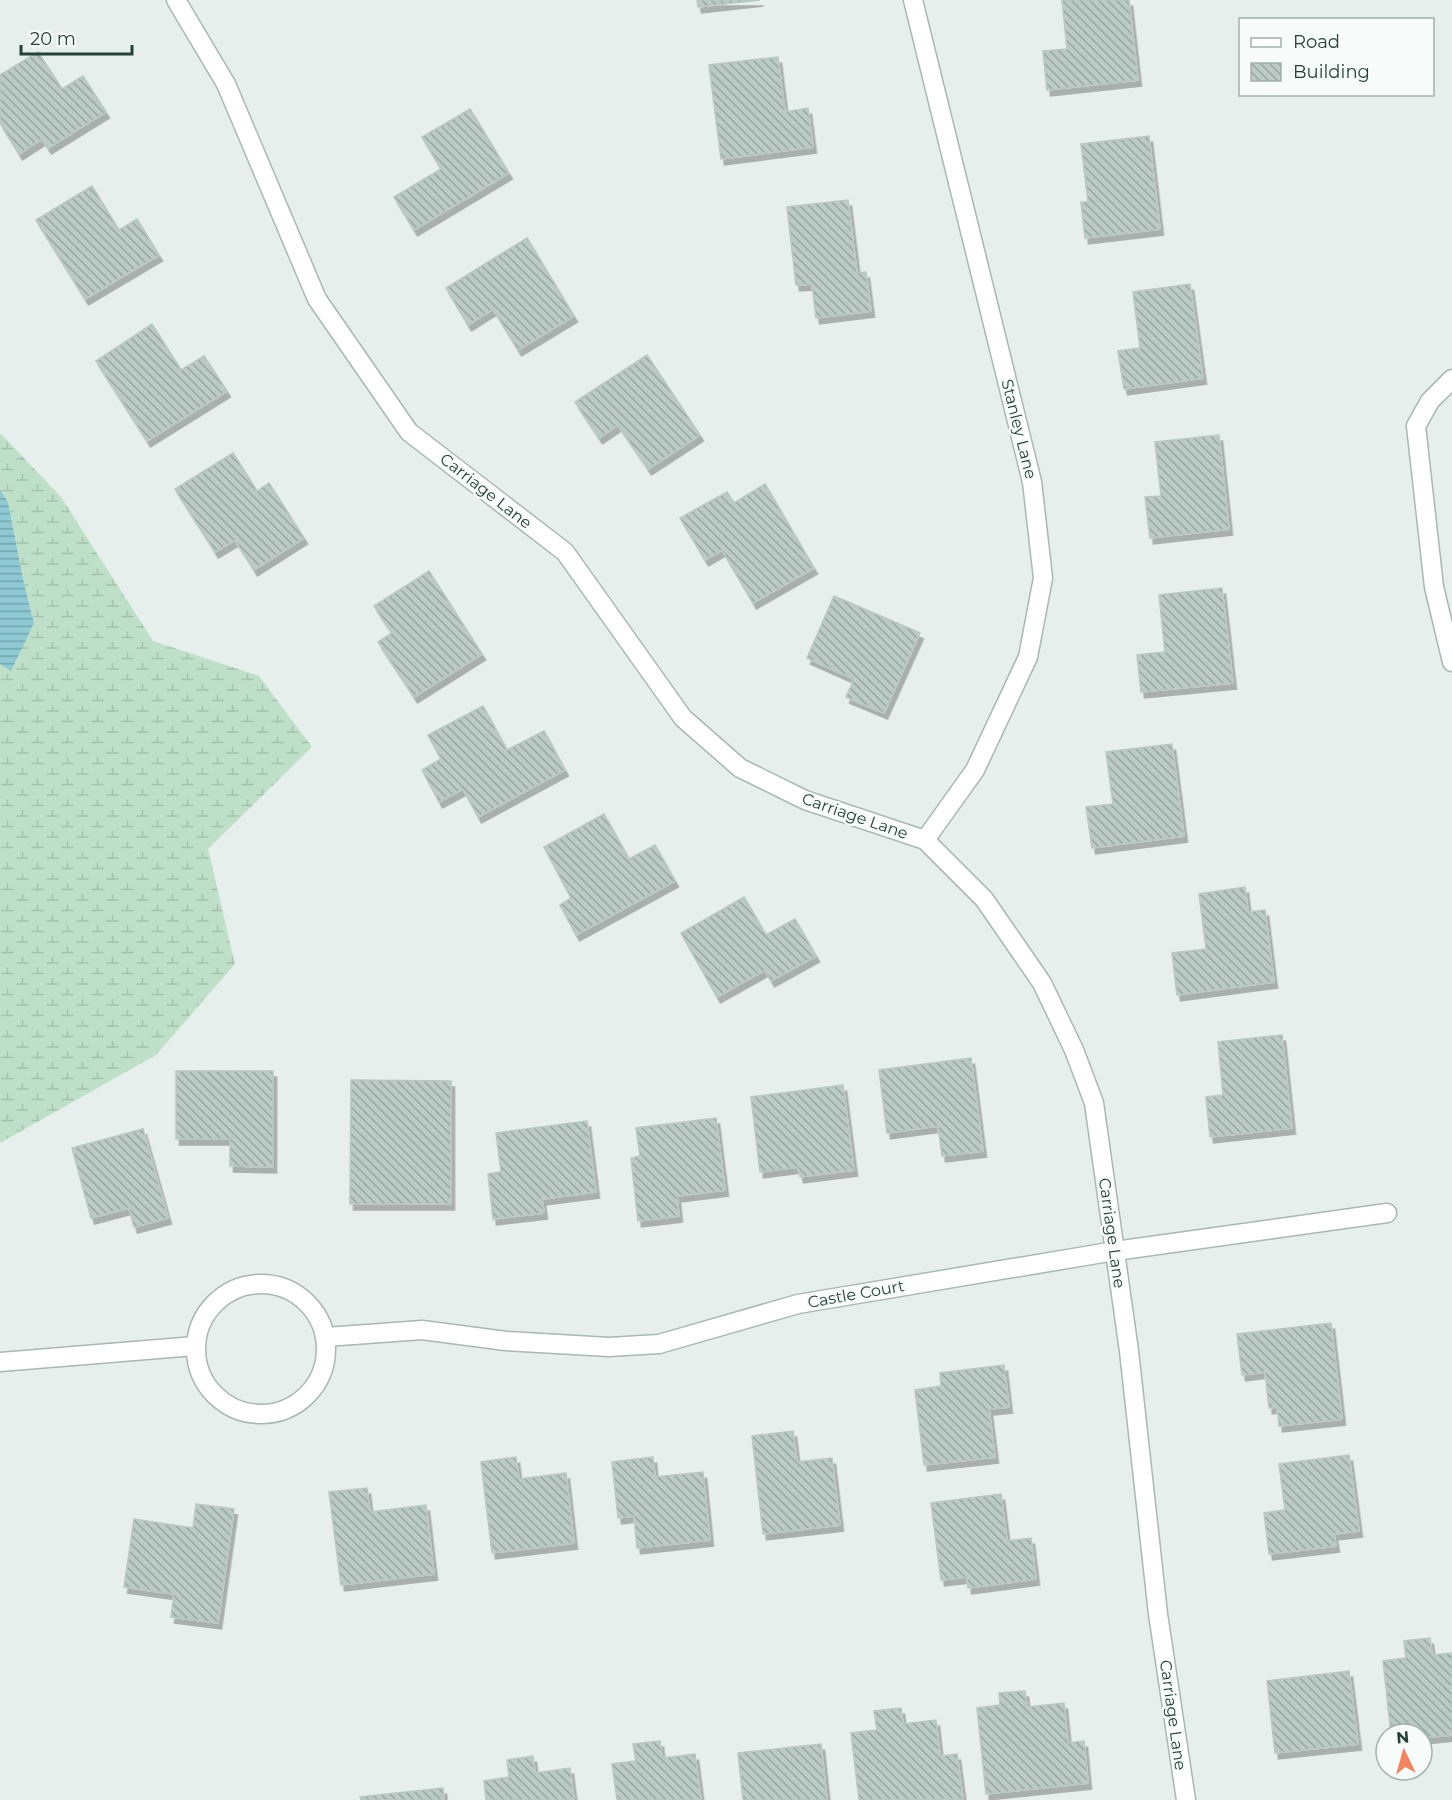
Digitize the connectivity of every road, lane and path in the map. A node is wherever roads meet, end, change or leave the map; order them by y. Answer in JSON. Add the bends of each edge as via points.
{"nodes":[{"id":1,"x":176,"y":0,"type":"edge"},
{"id":2,"x":913,"y":0,"type":"edge"},
{"id":3,"x":1452,"y":379,"type":"edge"},
{"id":4,"x":1452,"y":662,"type":"edge"},
{"id":5,"x":925,"y":840,"type":"junction"},
{"id":6,"x":1387,"y":1213,"type":"dead end"},
{"id":7,"x":1115,"y":1251,"type":"junction"},
{"id":8,"x":326,"y":1337,"type":"junction"},
{"id":9,"x":195,"y":1347,"type":"junction"},
{"id":10,"x":0,"y":1362,"type":"edge"},
{"id":11,"x":1186,"y":1800,"type":"edge"}],
"edges":[{"from":1,"to":5,"type":"street","name":"Carriage Lane","via":[[226,84],[317,299],[409,432],[565,552],[683,718],[740,768],[805,800]]},
{"from":2,"to":5,"type":"street","name":"Stanley Lane","via":[[1032,482],[1043,578],[1028,657],[975,770]]},
{"from":3,"to":4,"type":"street","via":[[1430,401],[1416,426],[1434,587]]},
{"from":5,"to":7,"type":"street","name":"Carriage Lane","via":[[984,899],[1042,983],[1074,1050],[1094,1103]]},
{"from":6,"to":7,"type":"street","name":"Castle Court"},
{"from":7,"to":8,"type":"street","name":"Castle Court","via":[[798,1304],[659,1344],[609,1347],[506,1341],[422,1330]]},
{"from":7,"to":11,"type":"street","name":"Carriage Lane","via":[[1158,1614]]},
{"from":8,"to":9,"type":"street","via":[[316,1311],[296,1293],[270,1283],[243,1285],[218,1298],[201,1319]]},
{"from":8,"to":9,"type":"street","via":[[326,1365],[314,1389],[292,1407],[266,1415],[238,1411],[215,1396],[199,1373]]},
{"from":9,"to":10,"type":"street"}]}
